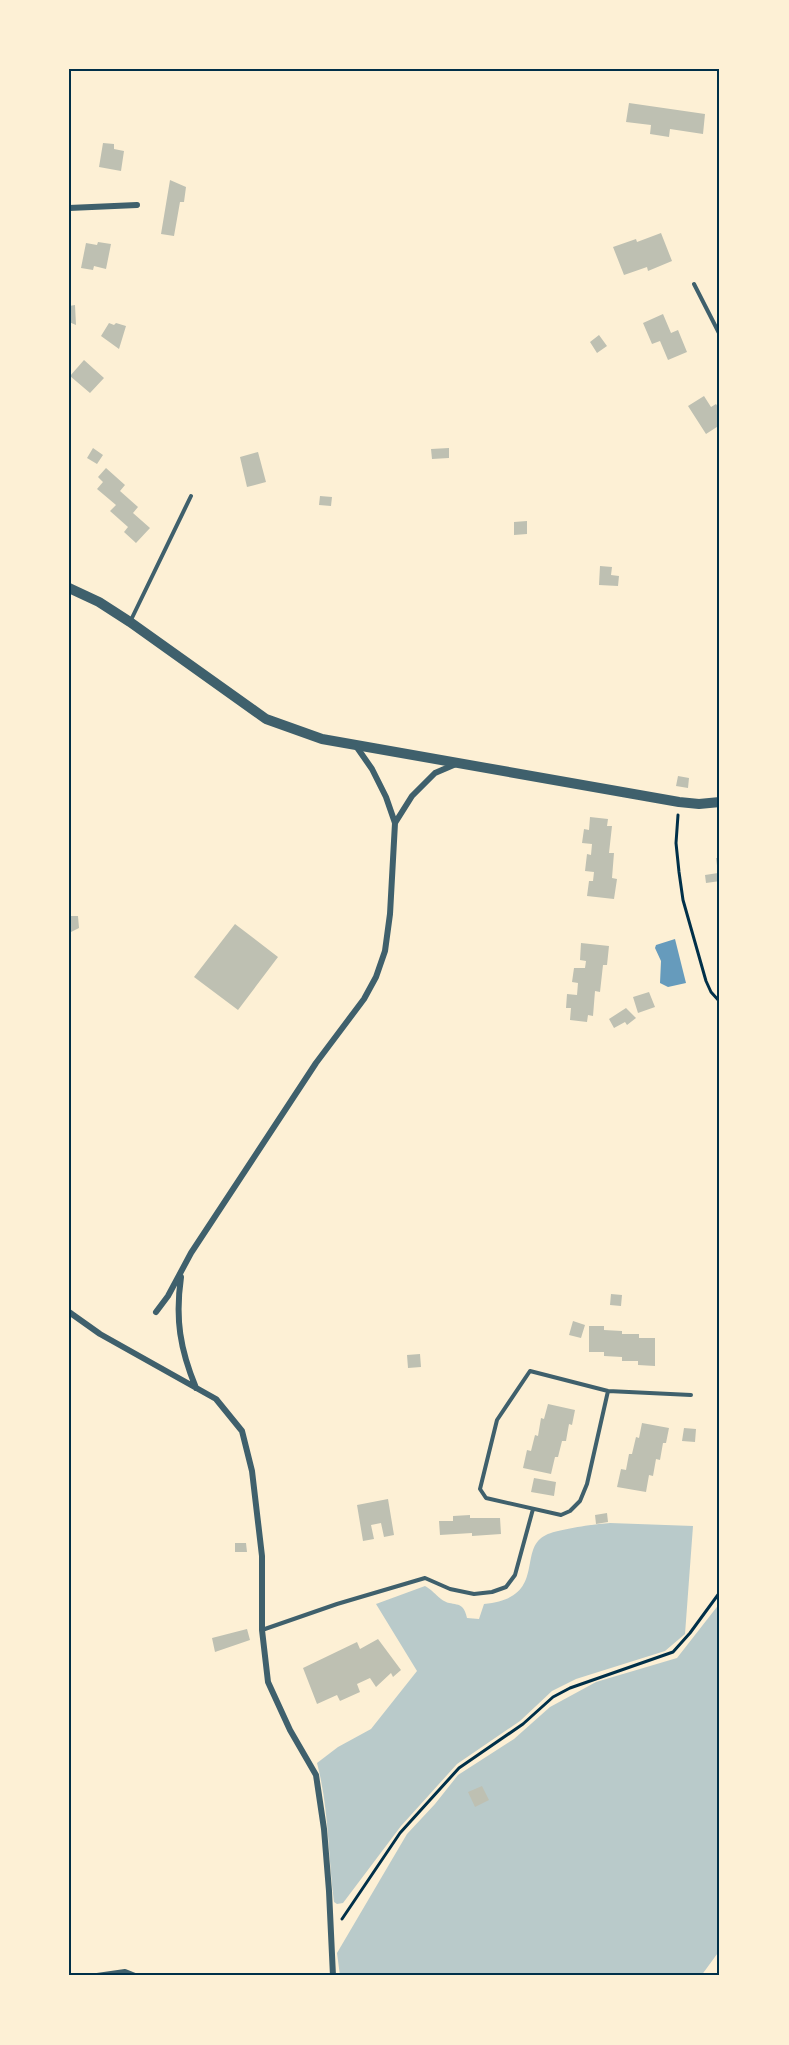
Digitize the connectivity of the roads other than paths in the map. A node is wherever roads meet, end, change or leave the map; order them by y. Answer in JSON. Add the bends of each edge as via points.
{"nodes":[{"id":1,"x":137,"y":205,"type":"dead end"},
{"id":2,"x":69,"y":208,"type":"edge"},
{"id":3,"x":694,"y":284,"type":"dead end"},
{"id":4,"x":720,"y":335,"type":"edge"},
{"id":5,"x":191,"y":496,"type":"dead end"},
{"id":6,"x":69,"y":588,"type":"edge"},
{"id":7,"x":130,"y":622,"type":"junction"},
{"id":8,"x":356,"y":745,"type":"junction"},
{"id":9,"x":456,"y":763,"type":"junction"},
{"id":10,"x":720,"y":802,"type":"edge"},
{"id":11,"x":395,"y":823,"type":"junction"},
{"id":12,"x":182,"y":1273,"type":"junction"},
{"id":13,"x":69,"y":1312,"type":"edge"},
{"id":14,"x":156,"y":1312,"type":"dead end"},
{"id":15,"x":196,"y":1388,"type":"junction"},
{"id":16,"x":608,"y":1391,"type":"junction"},
{"id":17,"x":691,"y":1395,"type":"dead end"},
{"id":18,"x":533,"y":1509,"type":"junction"},
{"id":19,"x":262,"y":1630,"type":"junction"},
{"id":20,"x":97,"y":1976,"type":"edge"},
{"id":21,"x":135,"y":1976,"type":"edge"},
{"id":22,"x":333,"y":1976,"type":"edge"}],
"edges":[{"from":1,"to":2,"type":"street"},
{"from":3,"to":4,"type":"lane"},
{"from":5,"to":7,"type":"lane"},
{"from":6,"to":7,"type":"street"},
{"from":7,"to":8,"type":"street","via":[[266,719],[322,739]]},
{"from":8,"to":9,"type":"street"},
{"from":8,"to":11,"type":"street","via":[[372,769]]},
{"from":9,"to":10,"type":"street","via":[[679,802]]},
{"from":9,"to":11,"type":"street","via":[[435,773],[412,796]]},
{"from":11,"to":12,"type":"street","via":[[389,923],[376,977],[191,1253]]},
{"from":12,"to":14,"type":"street"},
{"from":12,"to":15,"type":"street","via":[[178,1326]]},
{"from":13,"to":15,"type":"street"},
{"from":15,"to":19,"type":"street","via":[[216,1399],[242,1431],[252,1471],[262,1556]]},
{"from":16,"to":17,"type":"lane"},
{"from":16,"to":18,"type":"lane","via":[[580,1501],[561,1515]]},
{"from":16,"to":18,"type":"lane","via":[[530,1371],[497,1420],[480,1489],[486,1498]]},
{"from":18,"to":19,"type":"lane","via":[[515,1575],[506,1587],[474,1594],[425,1578]]},
{"from":19,"to":22,"type":"street","via":[[268,1682],[316,1775],[324,1828]]},
{"from":20,"to":21,"type":"street","via":[[125,1972]]}]}
